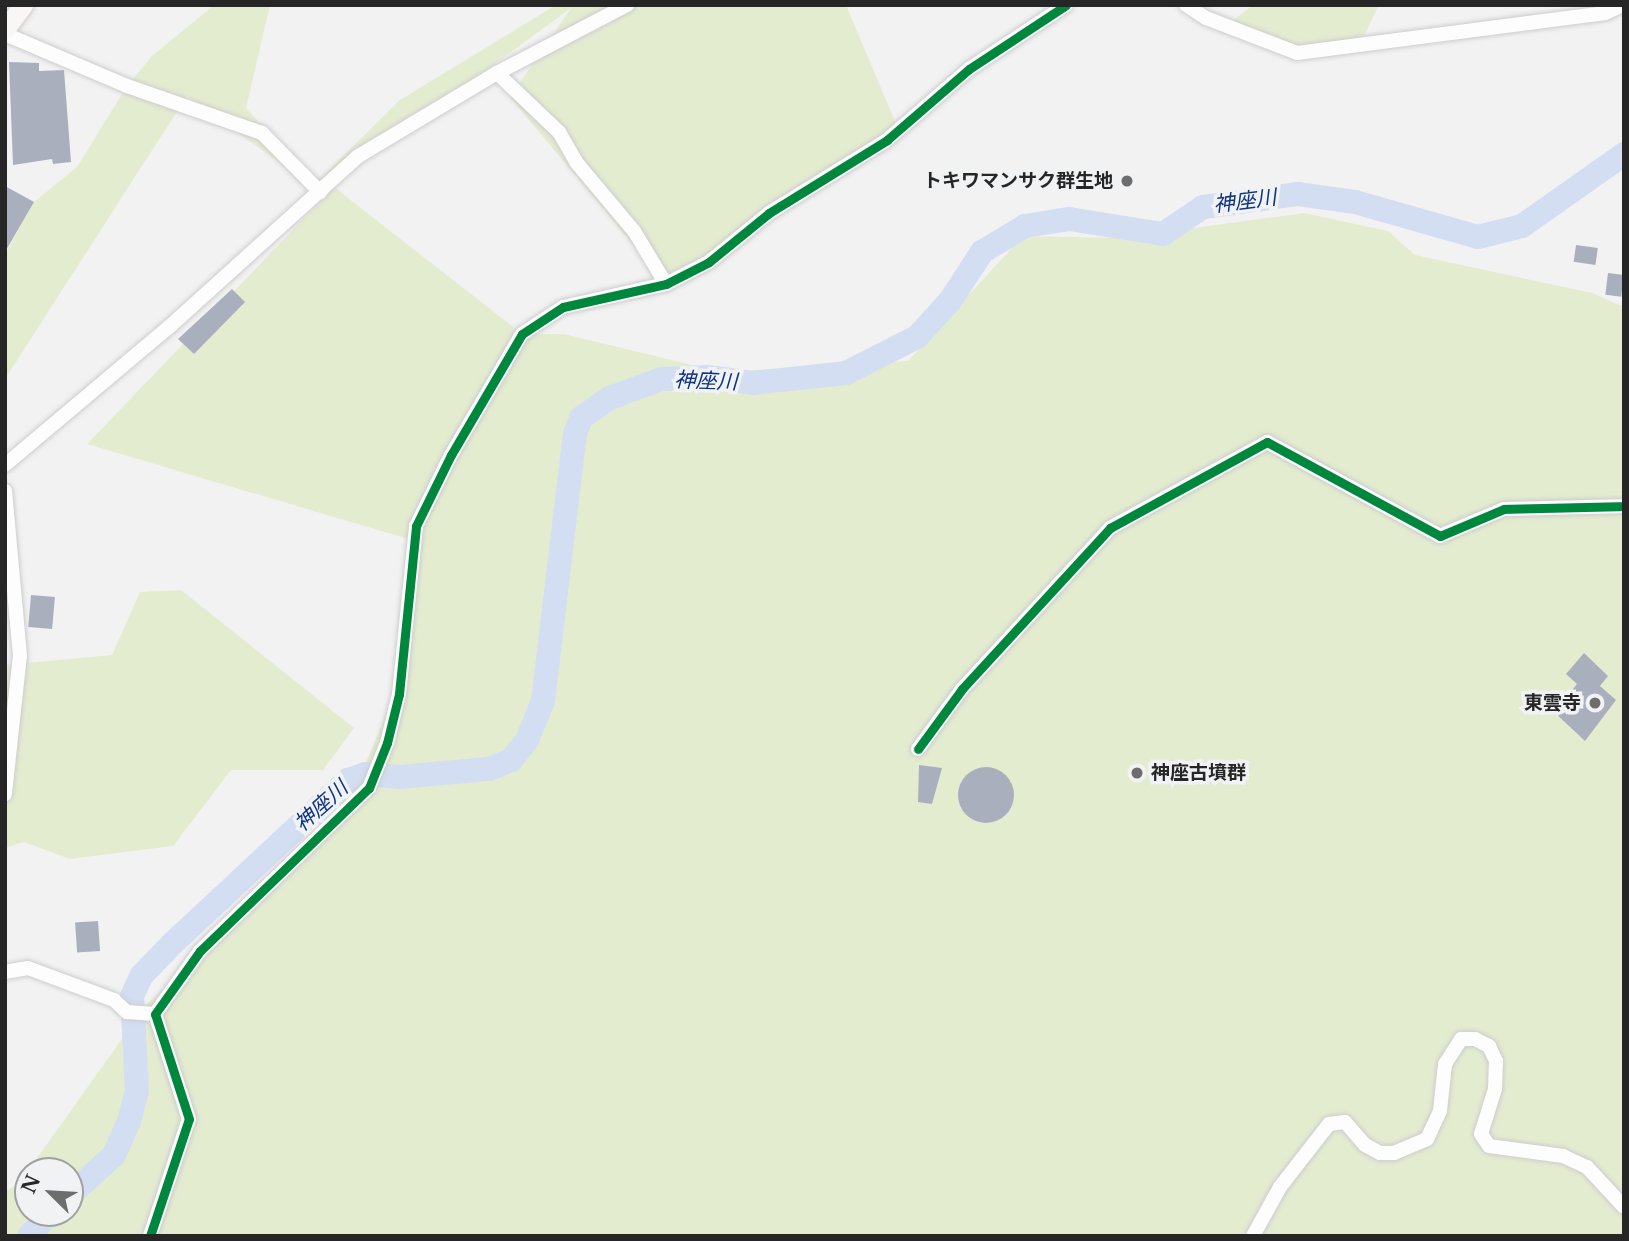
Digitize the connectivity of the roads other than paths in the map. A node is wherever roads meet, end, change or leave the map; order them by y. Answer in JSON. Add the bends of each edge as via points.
{"nodes":[{"id":1,"x":23,"y":5,"type":"edge"},
{"id":2,"x":626,"y":5,"type":"edge"},
{"id":3,"x":1066,"y":5,"type":"edge"},
{"id":4,"x":1186,"y":5,"type":"edge"},
{"id":5,"x":1623,"y":5,"type":"edge"},
{"id":6,"x":5,"y":32,"type":"edge"},
{"id":7,"x":497,"y":73,"type":"junction"},
{"id":8,"x":320,"y":192,"type":"junction"},
{"id":9,"x":666,"y":284,"type":"junction"},
{"id":10,"x":5,"y":465,"type":"edge"},
{"id":11,"x":5,"y":491,"type":"edge"},
{"id":12,"x":1624,"y":506,"type":"edge"},
{"id":13,"x":918,"y":749,"type":"dead end"},
{"id":14,"x":5,"y":794,"type":"edge"},
{"id":15,"x":5,"y":972,"type":"edge"},
{"id":16,"x":155,"y":1014,"type":"junction"},
{"id":17,"x":1624,"y":1207,"type":"edge"},
{"id":18,"x":150,"y":1236,"type":"edge"},
{"id":19,"x":1253,"y":1236,"type":"edge"}],
"edges":[{"from":1,"to":6,"type":"street"},
{"from":2,"to":7,"type":"street"},
{"from":3,"to":9,"type":"street","via":[[969,69],[887,140],[769,213],[709,262]]},
{"from":4,"to":5,"type":"street","via":[[1206,18],[1297,53],[1605,13]]},
{"from":6,"to":8,"type":"street","via":[[127,86],[262,133]]},
{"from":7,"to":8,"type":"street","via":[[357,157]]},
{"from":7,"to":9,"type":"street","via":[[559,132],[576,162],[634,231]]},
{"from":8,"to":10,"type":"street"},
{"from":9,"to":16,"type":"street","via":[[563,307],[522,334],[451,455],[416,526],[399,694],[369,788],[200,951]]},
{"from":11,"to":14,"type":"street","via":[[20,654]]},
{"from":12,"to":13,"type":"street","via":[[1504,509],[1440,536],[1267,442],[1111,528],[962,689]]},
{"from":15,"to":16,"type":"street","via":[[29,968],[114,1000],[127,1012]]},
{"from":16,"to":18,"type":"street","via":[[189,1119]]},
{"from":17,"to":19,"type":"street","via":[[1587,1167],[1563,1156],[1489,1146],[1481,1134],[1495,1089],[1496,1061],[1489,1046],[1461,1039],[1445,1064],[1440,1111],[1427,1139],[1394,1153],[1380,1153],[1365,1145],[1345,1122],[1329,1124],[1280,1187]]}]}
